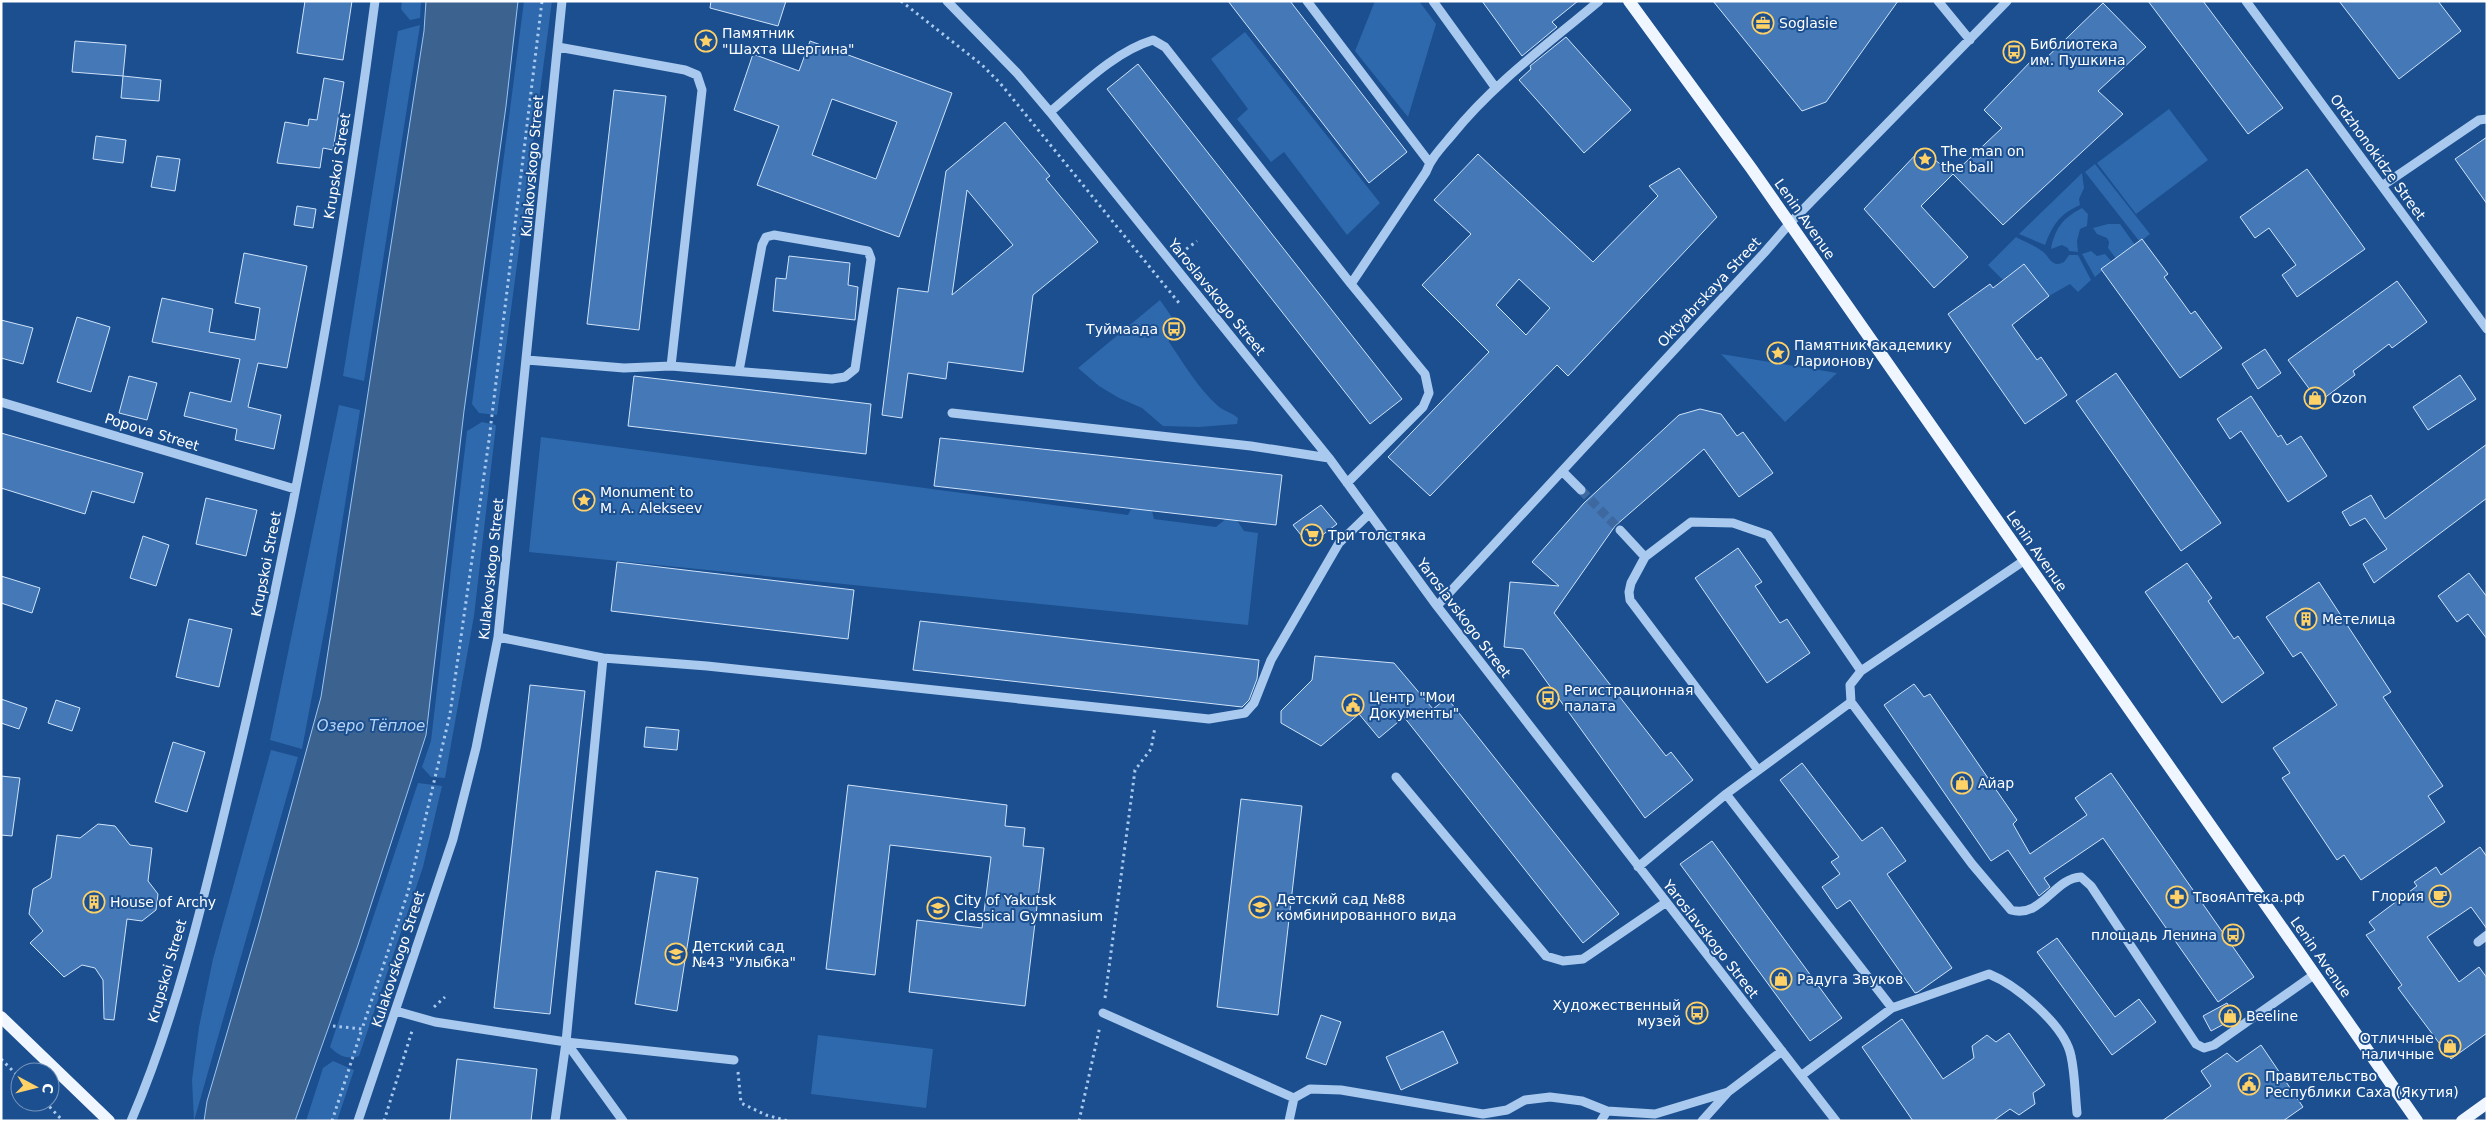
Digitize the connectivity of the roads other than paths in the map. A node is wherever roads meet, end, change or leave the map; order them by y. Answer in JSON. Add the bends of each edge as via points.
{"nodes":[{"id":1,"x":375,"y":1,"type":"edge"},
{"id":2,"x":562,"y":1,"type":"edge"},
{"id":3,"x":947,"y":1,"type":"edge"},
{"id":4,"x":1307,"y":1,"type":"edge"},
{"id":5,"x":1433,"y":1,"type":"edge"},
{"id":6,"x":1599,"y":1,"type":"edge"},
{"id":7,"x":1629,"y":1,"type":"edge"},
{"id":8,"x":1938,"y":1,"type":"edge"},
{"id":9,"x":2007,"y":1,"type":"edge"},
{"id":10,"x":2246,"y":1,"type":"edge"},
{"id":11,"x":1970,"y":40,"type":"junction"},
{"id":12,"x":558,"y":47,"type":"junction"},
{"id":13,"x":1495,"y":87,"type":"junction"},
{"id":14,"x":1050,"y":112,"type":"junction"},
{"id":15,"x":2487,"y":119,"type":"edge"},
{"id":16,"x":1429,"y":162,"type":"junction"},
{"id":17,"x":2382,"y":186,"type":"junction"},
{"id":18,"x":1790,"y":223,"type":"junction"},
{"id":19,"x":1351,"y":284,"type":"junction"},
{"id":20,"x":2487,"y":329,"type":"edge"},
{"id":21,"x":527,"y":360,"type":"junction"},
{"id":22,"x":671,"y":366,"type":"junction"},
{"id":23,"x":739,"y":371,"type":"junction"},
{"id":24,"x":1,"y":402,"type":"edge"},
{"id":25,"x":952,"y":413,"type":"dead end"},
{"id":26,"x":1329,"y":458,"type":"junction"},
{"id":27,"x":1562,"y":471,"type":"junction"},
{"id":28,"x":1347,"y":483,"type":"junction"},
{"id":29,"x":295,"y":489,"type":"junction"},
{"id":30,"x":1581,"y":490,"type":"tunnel mouth"},
{"id":31,"x":1369,"y":514,"type":"junction"},
{"id":32,"x":1620,"y":530,"type":"tunnel mouth"},
{"id":33,"x":1645,"y":557,"type":"junction"},
{"id":34,"x":2026,"y":560,"type":"junction"},
{"id":35,"x":1437,"y":606,"type":"junction"},
{"id":36,"x":498,"y":637,"type":"junction"},
{"id":37,"x":603,"y":658,"type":"junction"},
{"id":38,"x":1861,"y":671,"type":"junction"},
{"id":39,"x":1851,"y":702,"type":"junction"},
{"id":40,"x":1758,"y":770,"type":"junction"},
{"id":41,"x":1396,"y":776,"type":"dead end"},
{"id":42,"x":1726,"y":794,"type":"junction"},
{"id":43,"x":1638,"y":867,"type":"junction"},
{"id":44,"x":1666,"y":903,"type":"junction"},
{"id":45,"x":2487,"y":935,"type":"edge"},
{"id":46,"x":2478,"y":942,"type":"dead end"},
{"id":47,"x":2315,"y":974,"type":"junction"},
{"id":48,"x":1892,"y":1008,"type":"junction"},
{"id":49,"x":396,"y":1011,"type":"junction"},
{"id":50,"x":1103,"y":1013,"type":"road end"},
{"id":51,"x":1,"y":1017,"type":"edge"},
{"id":52,"x":566,"y":1042,"type":"junction"},
{"id":53,"x":1782,"y":1052,"type":"junction"},
{"id":54,"x":734,"y":1060,"type":"road end"},
{"id":55,"x":1802,"y":1075,"type":"junction"},
{"id":56,"x":1728,"y":1092,"type":"junction"},
{"id":57,"x":1294,"y":1098,"type":"junction"},
{"id":58,"x":2487,"y":1103,"type":"edge"},
{"id":59,"x":1607,"y":1111,"type":"junction"},
{"id":60,"x":2077,"y":1113,"type":"dead end"},
{"id":61,"x":1656,"y":1117,"type":"edge"},
{"id":62,"x":109,"y":1121,"type":"edge"},
{"id":63,"x":131,"y":1121,"type":"edge"},
{"id":64,"x":358,"y":1121,"type":"edge"},
{"id":65,"x":555,"y":1121,"type":"edge"},
{"id":66,"x":623,"y":1121,"type":"edge"},
{"id":67,"x":1289,"y":1121,"type":"edge"},
{"id":68,"x":1601,"y":1121,"type":"edge"},
{"id":69,"x":1702,"y":1121,"type":"edge"},
{"id":70,"x":1836,"y":1121,"type":"edge"},
{"id":71,"x":2417,"y":1121,"type":"edge"},
{"id":72,"x":2462,"y":1121,"type":"edge"}],
"edges":[{"from":1,"to":29,"type":"street","name":"Krupskoi Street","via":[[343,216]]},
{"from":2,"to":12,"type":"street","name":"Kulakovskogo Street"},
{"from":3,"to":14,"type":"street","name":"Yaroslavskogo Street"},
{"from":4,"to":16,"type":"street"},
{"from":5,"to":13,"type":"street"},
{"from":6,"to":13,"type":"street"},
{"from":7,"to":18,"type":"main road","name":"Lenin Avenue"},
{"from":8,"to":11,"type":"street"},
{"from":9,"to":11,"type":"street","name":"Oktyabrskaya Street"},
{"from":10,"to":17,"type":"street","name":"Ordzhonokidze Street"},
{"from":11,"to":18,"type":"street","name":"Oktyabrskaya Street"},
{"from":12,"to":21,"type":"street","name":"Kulakovskogo Street"},
{"from":12,"to":22,"type":"street","via":[[685,70],[697,75],[702,90]]},
{"from":13,"to":16,"type":"street"},
{"from":14,"to":19,"type":"street","via":[[1092,76],[1139,44],[1153,40],[1165,47]]},
{"from":14,"to":26,"type":"street","name":"Yaroslavskogo Street"},
{"from":15,"to":17,"type":"street","via":[[2479,120]]},
{"from":16,"to":19,"type":"street","via":[[1426,172]]},
{"from":17,"to":20,"type":"street","name":"Ordzhonokidze Street"},
{"from":18,"to":27,"type":"street","name":"Oktyabrskaya Street"},
{"from":18,"to":34,"type":"main road","name":"Lenin Avenue"},
{"from":19,"to":28,"type":"street","via":[[1425,374],[1429,393],[1423,407]]},
{"from":21,"to":22,"type":"street","via":[[624,368]]},
{"from":21,"to":36,"type":"street","name":"Kulakovskogo Street"},
{"from":22,"to":23,"type":"street"},
{"from":23,"to":23,"type":"street","via":[[766,237],[774,235],[868,252],[871,259],[855,369],[845,377],[832,379]]},
{"from":24,"to":29,"type":"street","name":"Popova Street"},
{"from":25,"to":26,"type":"street","via":[[1250,446]]},
{"from":26,"to":28,"type":"street","name":"Yaroslavskogo Street"},
{"from":27,"to":30,"type":"street"},
{"from":27,"to":35,"type":"street","name":"Oktyabrskaya Street"},
{"from":28,"to":31,"type":"street","name":"Yaroslavskogo Street"},
{"from":29,"to":63,"type":"street","name":"Krupskoi Street","via":[[263,650],[215,849],[159,1050]]},
{"from":31,"to":35,"type":"street","name":"Yaroslavskogo Street"},
{"from":31,"to":37,"type":"street","via":[[1339,543],[1270,660],[1254,703],[1245,713],[1209,719]]},
{"from":32,"to":33,"type":"street"},
{"from":33,"to":38,"type":"street","via":[[1690,522],[1733,523],[1768,535]]},
{"from":33,"to":40,"type":"street","via":[[1631,583],[1630,600]]},
{"from":34,"to":38,"type":"street"},
{"from":34,"to":47,"type":"main road","name":"Lenin Avenue"},
{"from":35,"to":43,"type":"street","name":"Yaroslavskogo Street"},
{"from":36,"to":37,"type":"street"},
{"from":36,"to":49,"type":"street","name":"Kulakovskogo Street","via":[[476,748],[453,839]]},
{"from":37,"to":52,"type":"street"},
{"from":38,"to":39,"type":"street","via":[[1850,685]]},
{"from":39,"to":40,"type":"street"},
{"from":39,"to":47,"type":"street","via":[[1972,864],[2011,910],[2032,909],[2072,877],[2081,876],[2091,886],[2196,1044],[2204,1048],[2214,1045]]},
{"from":40,"to":42,"type":"street"},
{"from":41,"to":44,"type":"street","via":[[1546,956],[1563,961],[1584,960]]},
{"from":42,"to":43,"type":"street"},
{"from":42,"to":48,"type":"street"},
{"from":43,"to":44,"type":"street","name":"Yaroslavskogo Street"},
{"from":44,"to":53,"type":"street","name":"Yaroslavskogo Street"},
{"from":45,"to":46,"type":"street"},
{"from":47,"to":71,"type":"main road","name":"Lenin Avenue"},
{"from":48,"to":55,"type":"street"},
{"from":48,"to":60,"type":"street","via":[[1989,974],[2006,981],[2048,1018],[2061,1035],[2071,1054]]},
{"from":49,"to":52,"type":"street","via":[[501,1034]]},
{"from":49,"to":64,"type":"street","name":"Kulakovskogo Street"},
{"from":50,"to":57,"type":"street"},
{"from":51,"to":62,"type":"main road"},
{"from":52,"to":54,"type":"street"},
{"from":52,"to":65,"type":"street"},
{"from":52,"to":66,"type":"street"},
{"from":53,"to":55,"type":"street","name":"Yaroslavskogo Street"},
{"from":53,"to":56,"type":"street"},
{"from":55,"to":70,"type":"street","name":"Yaroslavskogo Street"},
{"from":56,"to":61,"type":"street"},
{"from":56,"to":69,"type":"street"},
{"from":57,"to":59,"type":"street","via":[[1310,1089],[1341,1090],[1483,1114],[1507,1110],[1525,1100],[1550,1097],[1582,1101]]},
{"from":57,"to":67,"type":"street"},
{"from":58,"to":72,"type":"main road"},
{"from":59,"to":61,"type":"street"},
{"from":59,"to":68,"type":"street"}]}
